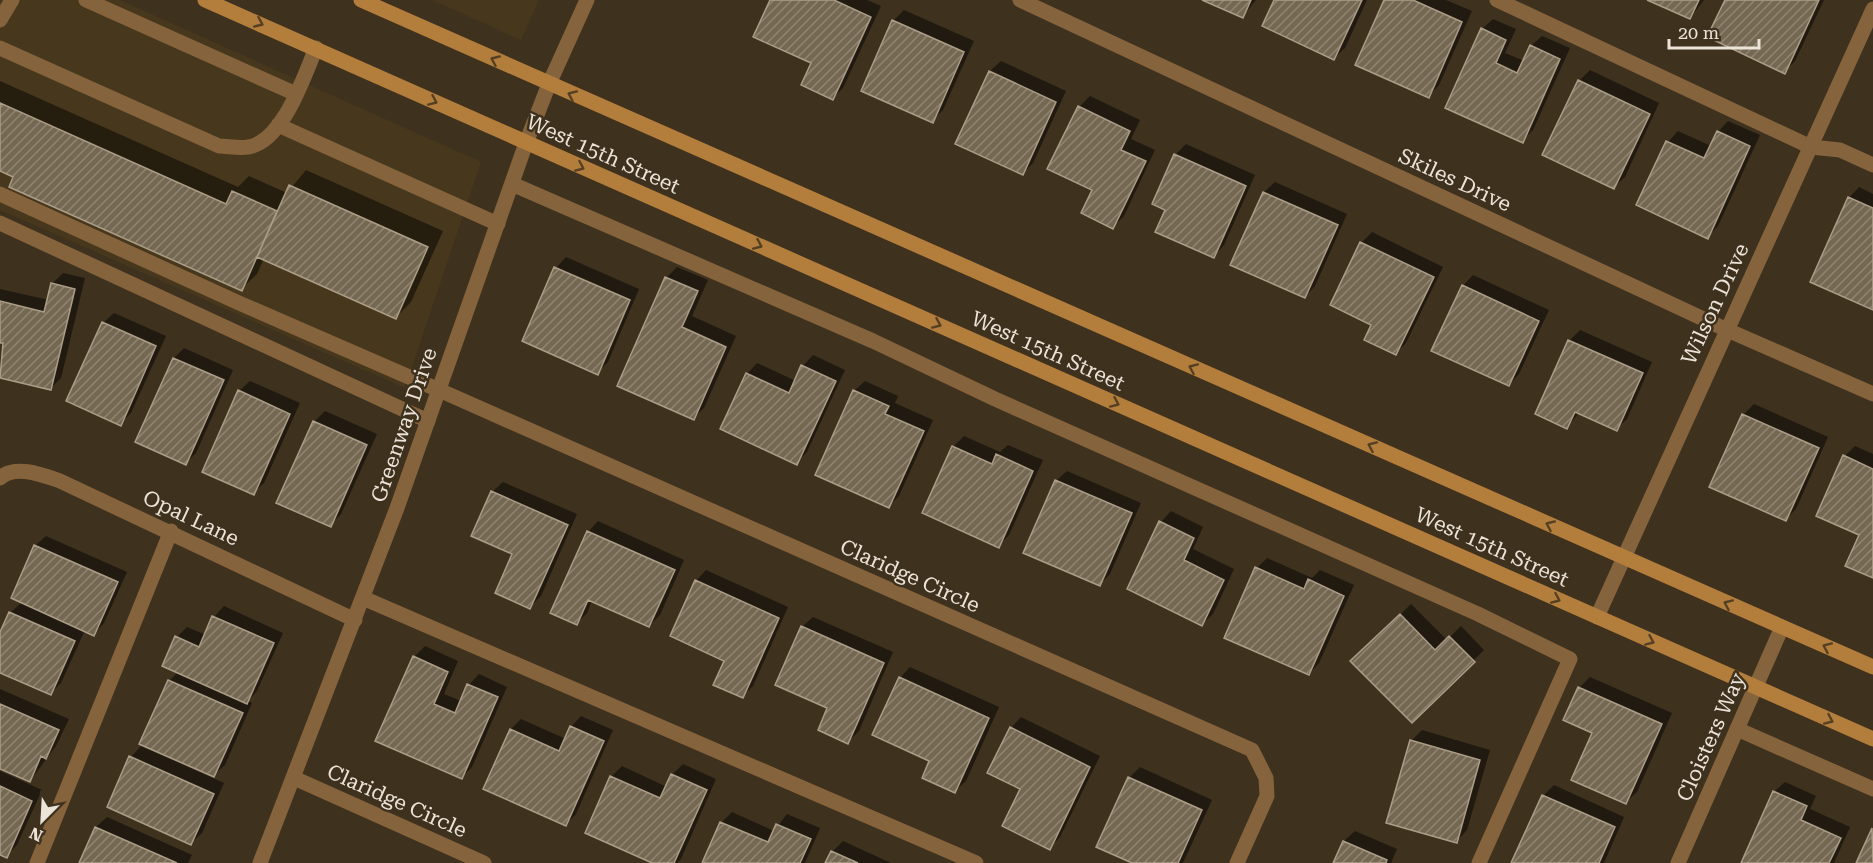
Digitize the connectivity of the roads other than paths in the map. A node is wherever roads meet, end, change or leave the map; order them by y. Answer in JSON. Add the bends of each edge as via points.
{"nodes":[{"id":1,"x":12,"y":0,"type":"edge"},
{"id":2,"x":86,"y":0,"type":"edge"},
{"id":3,"x":205,"y":0,"type":"edge"},
{"id":4,"x":361,"y":0,"type":"edge"},
{"id":5,"x":587,"y":0,"type":"edge"},
{"id":6,"x":1020,"y":0,"type":"edge"},
{"id":7,"x":1497,"y":0,"type":"edge"},
{"id":8,"x":1873,"y":9,"type":"edge"},
{"id":9,"x":0,"y":20,"type":"edge"},
{"id":10,"x":0,"y":48,"type":"edge"},
{"id":11,"x":316,"y":48,"type":"junction"},
{"id":12,"x":549,"y":84,"type":"junction"},
{"id":13,"x":296,"y":94,"type":"junction"},
{"id":14,"x":278,"y":125,"type":"junction"},
{"id":15,"x":526,"y":143,"type":"junction"},
{"id":16,"x":1811,"y":147,"type":"junction"},
{"id":17,"x":1873,"y":165,"type":"edge"},
{"id":18,"x":512,"y":184,"type":"junction"},
{"id":19,"x":0,"y":194,"type":"edge"},
{"id":20,"x":0,"y":223,"type":"edge"},
{"id":21,"x":498,"y":224,"type":"junction"},
{"id":22,"x":1725,"y":330,"type":"junction"},
{"id":23,"x":439,"y":390,"type":"junction"},
{"id":24,"x":1873,"y":394,"type":"edge"},
{"id":25,"x":428,"y":421,"type":"junction"},
{"id":26,"x":2,"y":476,"type":"edge"},
{"id":27,"x":171,"y":531,"type":"junction"},
{"id":28,"x":1623,"y":557,"type":"junction"},
{"id":29,"x":363,"y":598,"type":"junction"},
{"id":30,"x":1597,"y":617,"type":"junction"},
{"id":31,"x":355,"y":620,"type":"junction"},
{"id":32,"x":1782,"y":627,"type":"junction"},
{"id":33,"x":1873,"y":667,"type":"edge"},
{"id":34,"x":1756,"y":687,"type":"junction"},
{"id":35,"x":1737,"y":729,"type":"junction"},
{"id":36,"x":1873,"y":739,"type":"edge"},
{"id":37,"x":294,"y":778,"type":"junction"},
{"id":38,"x":1873,"y":789,"type":"edge"},
{"id":39,"x":37,"y":863,"type":"edge"},
{"id":40,"x":260,"y":863,"type":"edge"},
{"id":41,"x":484,"y":863,"type":"edge"},
{"id":42,"x":976,"y":863,"type":"edge"},
{"id":43,"x":1237,"y":863,"type":"edge"},
{"id":44,"x":1479,"y":863,"type":"edge"},
{"id":45,"x":1678,"y":863,"type":"edge"}],
"edges":[{"from":1,"to":9,"type":"street"},
{"from":2,"to":13,"type":"street"},
{"from":3,"to":11,"type":"main road","name":"West 15th Street","one_way":true},
{"from":12,"to":4,"type":"main road","name":"West 15th Street","one_way":true},
{"from":5,"to":12,"type":"street","name":"Greenway Drive"},
{"from":6,"to":22,"type":"street","name":"Skiles Drive"},
{"from":7,"to":16,"type":"street"},
{"from":8,"to":16,"type":"street","name":"Wilson Drive"},
{"from":10,"to":14,"type":"street","via":[[219,146],[249,147]]},
{"from":11,"to":13,"type":"street"},
{"from":11,"to":15,"type":"main road","name":"West 15th Street","one_way":true},
{"from":12,"to":15,"type":"street","name":"Greenway Drive"},
{"from":28,"to":12,"type":"main road","name":"West 15th Street","one_way":true},
{"from":13,"to":14,"type":"street"},
{"from":14,"to":21,"type":"street"},
{"from":15,"to":18,"type":"street","name":"Greenway Drive"},
{"from":15,"to":30,"type":"main road","name":"West 15th Street","one_way":true},
{"from":16,"to":17,"type":"street","via":[[1840,150]]},
{"from":16,"to":22,"type":"street","name":"Wilson Drive"},
{"from":18,"to":21,"type":"street","name":"Greenway Drive"},
{"from":18,"to":44,"type":"street","via":[[873,341],[1570,659]]},
{"from":19,"to":23,"type":"street","name":"Claridge Circle"},
{"from":20,"to":25,"type":"street"},
{"from":21,"to":23,"type":"street","name":"Greenway Drive"},
{"from":22,"to":24,"type":"street","name":"Skiles Drive"},
{"from":22,"to":28,"type":"street","name":"Wilson Drive"},
{"from":23,"to":25,"type":"street","name":"Greenway Drive"},
{"from":23,"to":43,"type":"street","name":"Claridge Circle","via":[[1252,750],[1266,778],[1267,796]]},
{"from":25,"to":29,"type":"street","name":"Greenway Drive"},
{"from":26,"to":27,"type":"street","name":"Opal Lane","via":[[31,471]]},
{"from":27,"to":31,"type":"street","name":"Opal Lane"},
{"from":27,"to":39,"type":"street"},
{"from":28,"to":30,"type":"street","name":"Wilson Drive"},
{"from":32,"to":28,"type":"main road","name":"West 15th Street","one_way":true},
{"from":29,"to":31,"type":"street","name":"Greenway Drive"},
{"from":29,"to":42,"type":"street"},
{"from":30,"to":34,"type":"main road","name":"West 15th Street","one_way":true},
{"from":31,"to":37,"type":"street","name":"Greenway Drive"},
{"from":33,"to":32,"type":"main road","name":"West 15th Street","one_way":true},
{"from":32,"to":34,"type":"street","name":"Cloisters Way"},
{"from":34,"to":35,"type":"street","name":"Cloisters Way"},
{"from":34,"to":36,"type":"main road","name":"West 15th Street","one_way":true},
{"from":35,"to":38,"type":"street"},
{"from":35,"to":45,"type":"street","name":"Cloisters Way"},
{"from":37,"to":40,"type":"street","name":"Greenway Drive"},
{"from":37,"to":41,"type":"street","name":"Claridge Circle"}]}
